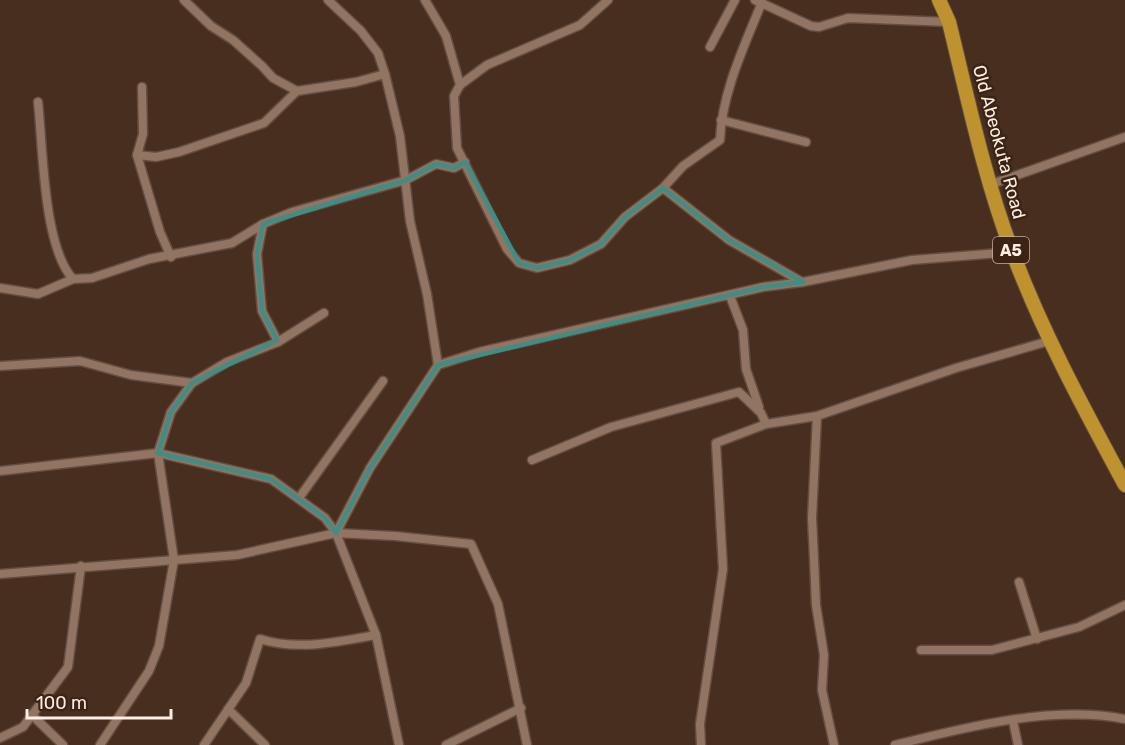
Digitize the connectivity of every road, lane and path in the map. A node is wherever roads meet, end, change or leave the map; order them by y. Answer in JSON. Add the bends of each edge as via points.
{"nodes":[{"id":1,"x":184,"y":0,"type":"edge"},
{"id":2,"x":328,"y":0,"type":"edge"},
{"id":3,"x":425,"y":0,"type":"edge"},
{"id":4,"x":608,"y":0,"type":"edge"},
{"id":5,"x":735,"y":0,"type":"edge"},
{"id":6,"x":939,"y":0,"type":"edge"},
{"id":7,"x":759,"y":1,"type":"edge"},
{"id":8,"x":949,"y":22,"type":"junction"},
{"id":9,"x":710,"y":47,"type":"dead end"},
{"id":10,"x":385,"y":74,"type":"junction"},
{"id":11,"x":460,"y":85,"type":"junction"},
{"id":12,"x":142,"y":87,"type":"dead end"},
{"id":13,"x":297,"y":91,"type":"junction"},
{"id":14,"x":38,"y":102,"type":"dead end"},
{"id":15,"x":721,"y":120,"type":"junction"},
{"id":16,"x":1125,"y":137,"type":"edge"},
{"id":17,"x":806,"y":142,"type":"dead end"},
{"id":18,"x":137,"y":154,"type":"junction"},
{"id":19,"x":465,"y":162,"type":"junction"},
{"id":20,"x":406,"y":180,"type":"junction"},
{"id":21,"x":989,"y":185,"type":"junction"},
{"id":22,"x":663,"y":188,"type":"junction"},
{"id":23,"x":263,"y":224,"type":"junction"},
{"id":24,"x":1012,"y":252,"type":"junction"},
{"id":25,"x":171,"y":257,"type":"junction"},
{"id":26,"x":73,"y":279,"type":"junction"},
{"id":27,"x":803,"y":282,"type":"junction"},
{"id":28,"x":0,"y":288,"type":"edge"},
{"id":29,"x":730,"y":296,"type":"junction"},
{"id":30,"x":324,"y":313,"type":"dead end"},
{"id":31,"x":1049,"y":341,"type":"junction"},
{"id":32,"x":278,"y":342,"type":"junction"},
{"id":33,"x":438,"y":365,"type":"junction"},
{"id":34,"x":0,"y":366,"type":"edge"},
{"id":35,"x":383,"y":381,"type":"dead end"},
{"id":36,"x":192,"y":383,"type":"junction"},
{"id":37,"x":761,"y":413,"type":"junction"},
{"id":38,"x":817,"y":416,"type":"junction"},
{"id":39,"x":766,"y":424,"type":"junction"},
{"id":40,"x":158,"y":453,"type":"junction"},
{"id":41,"x":532,"y":460,"type":"dead end"},
{"id":42,"x":0,"y":471,"type":"edge"},
{"id":43,"x":1125,"y":485,"type":"edge"},
{"id":44,"x":299,"y":498,"type":"junction"},
{"id":45,"x":336,"y":533,"type":"junction"},
{"id":46,"x":174,"y":560,"type":"junction"},
{"id":47,"x":81,"y":566,"type":"junction"},
{"id":48,"x":0,"y":574,"type":"edge"},
{"id":49,"x":1019,"y":582,"type":"dead end"},
{"id":50,"x":1125,"y":605,"type":"edge"},
{"id":51,"x":376,"y":635,"type":"junction"},
{"id":52,"x":1037,"y":639,"type":"junction"},
{"id":53,"x":921,"y":650,"type":"dead end"},
{"id":54,"x":521,"y":708,"type":"junction"},
{"id":55,"x":228,"y":709,"type":"junction"},
{"id":56,"x":33,"y":716,"type":"junction"},
{"id":57,"x":1125,"y":719,"type":"edge"},
{"id":58,"x":1013,"y":721,"type":"junction"},
{"id":59,"x":0,"y":738,"type":"edge"},
{"id":60,"x":63,"y":745,"type":"edge"},
{"id":61,"x":100,"y":745,"type":"edge"},
{"id":62,"x":204,"y":745,"type":"edge"},
{"id":63,"x":265,"y":745,"type":"edge"},
{"id":64,"x":399,"y":745,"type":"edge"},
{"id":65,"x":446,"y":745,"type":"edge"},
{"id":66,"x":527,"y":745,"type":"edge"},
{"id":67,"x":701,"y":745,"type":"edge"},
{"id":68,"x":834,"y":745,"type":"edge"},
{"id":69,"x":895,"y":745,"type":"edge"},
{"id":70,"x":1018,"y":745,"type":"edge"}],
"edges":[{"from":1,"to":13,"type":"street","via":[[273,78]]},
{"from":2,"to":10,"type":"street","via":[[378,53]]},
{"from":3,"to":11,"type":"street","via":[[446,36]]},
{"from":4,"to":11,"type":"street","via":[[580,25],[487,64]]},
{"from":5,"to":9,"type":"street"},
{"from":6,"to":8,"type":"highway","name":"Old Abeokuta Road","number":"A5"},
{"from":7,"to":8,"type":"street","via":[[819,27],[849,18]]},
{"from":7,"to":15,"type":"street"},
{"from":8,"to":21,"type":"highway","name":"Old Abeokuta Road","number":"A5"},
{"from":10,"to":13,"type":"street"},
{"from":10,"to":20,"type":"street"},
{"from":11,"to":19,"type":"street","via":[[454,96],[454,122],[457,148]]},
{"from":12,"to":18,"type":"street","via":[[143,134]]},
{"from":13,"to":18,"type":"street","via":[[264,123],[179,152],[156,157]]},
{"from":14,"to":26,"type":"street","via":[[44,192],[61,259]]},
{"from":15,"to":17,"type":"street"},
{"from":15,"to":22,"type":"street","via":[[720,141],[683,166]]},
{"from":16,"to":21,"type":"street"},
{"from":18,"to":25,"type":"street"},
{"from":19,"to":20,"type":"street","via":[[454,168],[436,164]]},
{"from":19,"to":22,"type":"street","via":[[507,249],[519,264],[537,268],[570,260],[601,244],[625,217]]},
{"from":20,"to":23,"type":"street"},
{"from":20,"to":33,"type":"street","via":[[410,221]]},
{"from":21,"to":24,"type":"highway","name":"Old Abeokuta Road","number":"A5"},
{"from":22,"to":27,"type":"street","via":[[729,240]]},
{"from":23,"to":25,"type":"street","via":[[232,243]]},
{"from":23,"to":32,"type":"street","via":[[257,254],[262,311]]},
{"from":24,"to":27,"type":"street","via":[[912,260]]},
{"from":24,"to":31,"type":"highway","name":"Old Abeokuta Road","number":"A5"},
{"from":25,"to":26,"type":"street","via":[[92,278]]},
{"from":26,"to":28,"type":"street","via":[[38,294]]},
{"from":27,"to":29,"type":"street"},
{"from":29,"to":33,"type":"street","via":[[479,352]]},
{"from":29,"to":37,"type":"street","via":[[743,330],[746,369]]},
{"from":30,"to":32,"type":"street"},
{"from":31,"to":38,"type":"street"},
{"from":31,"to":43,"type":"highway","name":"Old Abeokuta Road","number":"A5"},
{"from":32,"to":36,"type":"street","via":[[227,362]]},
{"from":33,"to":45,"type":"street","via":[[370,468]]},
{"from":34,"to":36,"type":"street","via":[[80,361],[130,375]]},
{"from":35,"to":44,"type":"street"},
{"from":36,"to":40,"type":"street","via":[[171,412]]},
{"from":37,"to":39,"type":"street"},
{"from":37,"to":41,"type":"street","via":[[739,392],[611,427]]},
{"from":38,"to":39,"type":"street"},
{"from":38,"to":68,"type":"street","via":[[812,518],[816,604],[824,655],[822,690]]},
{"from":39,"to":67,"type":"street","via":[[716,443],[723,569],[700,724]]},
{"from":40,"to":42,"type":"street"},
{"from":40,"to":44,"type":"street","via":[[272,479]]},
{"from":40,"to":46,"type":"street"},
{"from":44,"to":45,"type":"street","via":[[325,518]]},
{"from":45,"to":46,"type":"street","via":[[237,555]]},
{"from":45,"to":51,"type":"street"},
{"from":45,"to":54,"type":"street","via":[[471,544],[498,604]]},
{"from":46,"to":47,"type":"street"},
{"from":46,"to":61,"type":"street","via":[[159,646],[149,671]]},
{"from":47,"to":48,"type":"street"},
{"from":47,"to":56,"type":"street","via":[[68,667]]},
{"from":49,"to":52,"type":"street"},
{"from":50,"to":52,"type":"street","via":[[1079,627]]},
{"from":51,"to":55,"type":"street","via":[[323,645],[276,644],[260,639],[246,683]]},
{"from":51,"to":64,"type":"street"},
{"from":52,"to":53,"type":"street","via":[[992,650]]},
{"from":54,"to":65,"type":"street"},
{"from":54,"to":66,"type":"street"},
{"from":55,"to":62,"type":"street"},
{"from":55,"to":63,"type":"street"},
{"from":56,"to":59,"type":"street","via":[[24,727]]},
{"from":56,"to":60,"type":"street"},
{"from":57,"to":58,"type":"street","via":[[1096,713]]},
{"from":58,"to":69,"type":"street"},
{"from":58,"to":70,"type":"street"}]}
